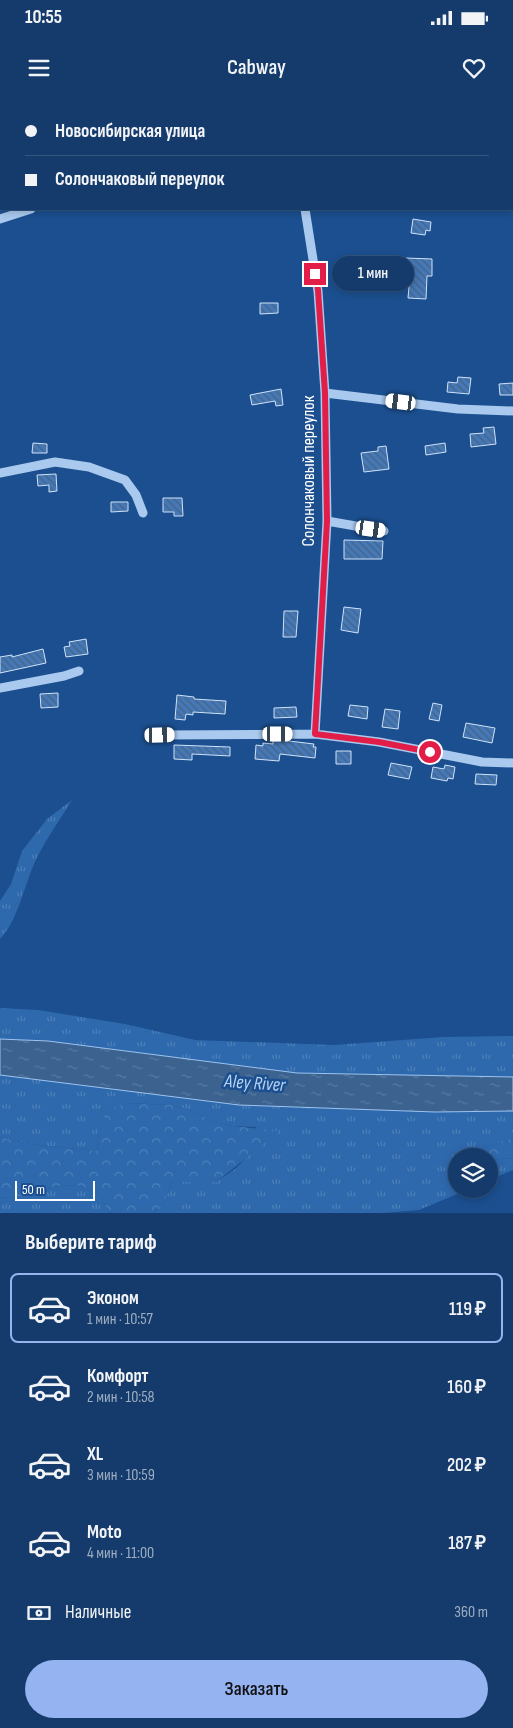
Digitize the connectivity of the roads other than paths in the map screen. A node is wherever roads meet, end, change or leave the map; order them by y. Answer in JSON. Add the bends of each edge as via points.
{"nodes":[{"id":1,"x":27,"y":210,"type":"edge"},
{"id":2,"x":305,"y":210,"type":"edge"},
{"id":3,"x":0,"y":219,"type":"edge"},
{"id":4,"x":325,"y":393,"type":"junction"},
{"id":5,"x":513,"y":411,"type":"edge"},
{"id":6,"x":0,"y":473,"type":"edge"},
{"id":7,"x":143,"y":513,"type":"dead end"},
{"id":8,"x":327,"y":521,"type":"junction"},
{"id":9,"x":384,"y":531,"type":"dead end"},
{"id":10,"x":79,"y":671,"type":"dead end"},
{"id":11,"x":0,"y":688,"type":"edge"},
{"id":12,"x":315,"y":734,"type":"junction"},
{"id":13,"x":160,"y":735,"type":"dead end"},
{"id":14,"x":513,"y":763,"type":"edge"}],
"edges":[{"from":1,"to":3,"type":"street"},
{"from":2,"to":4,"type":"street","name":"Солончаковый переулок","via":[[318,290]]},
{"from":4,"to":5,"type":"street","via":[[458,409]]},
{"from":4,"to":8,"type":"street","name":"Солончаковый переулок"},
{"from":6,"to":7,"type":"street","via":[[55,462],[89,468],[125,480]]},
{"from":8,"to":9,"type":"street"},
{"from":8,"to":12,"type":"street","name":"Солончаковый переулок"},
{"from":10,"to":11,"type":"street"},
{"from":12,"to":13,"type":"street"},
{"from":12,"to":14,"type":"street","via":[[379,742],[482,762]]}]}
